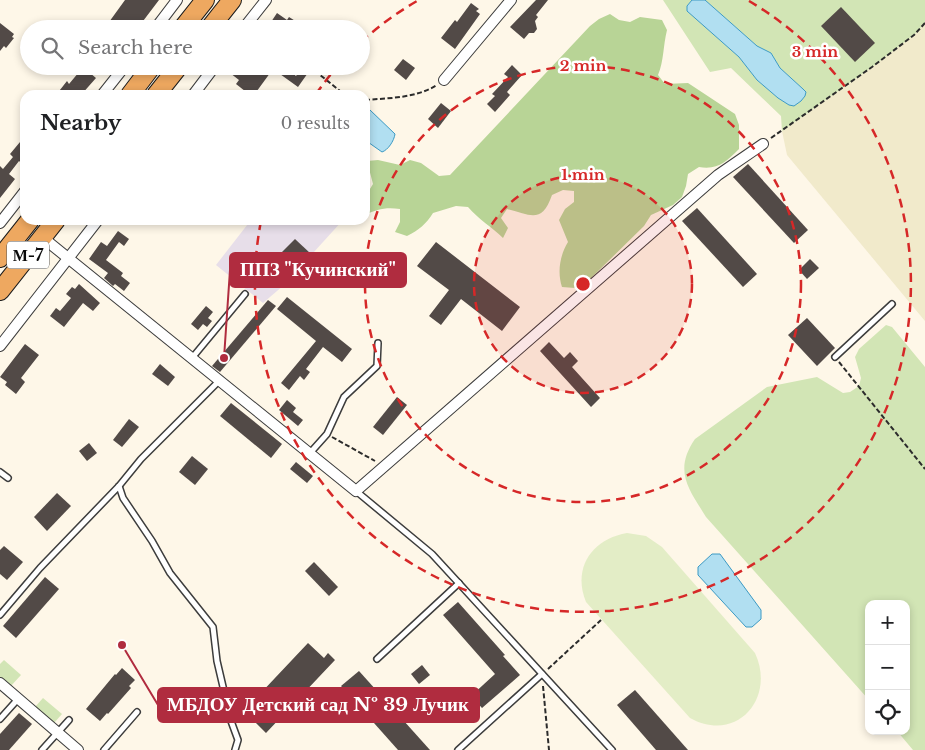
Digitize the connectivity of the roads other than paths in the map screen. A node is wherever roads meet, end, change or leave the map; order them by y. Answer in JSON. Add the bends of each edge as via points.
{"nodes":[{"id":1,"x":178,"y":0,"type":"edge"},
{"id":2,"x":205,"y":0,"type":"edge"},
{"id":3,"x":232,"y":0,"type":"edge"},
{"id":4,"x":266,"y":0,"type":"edge"},
{"id":5,"x":511,"y":0,"type":"edge"},
{"id":6,"x":161,"y":20,"type":"edge"},
{"id":7,"x":189,"y":20,"type":"edge"},
{"id":8,"x":216,"y":20,"type":"edge"},
{"id":9,"x":250,"y":20,"type":"edge"},
{"id":10,"x":118,"y":75,"type":"edge"},
{"id":11,"x":145,"y":75,"type":"edge"},
{"id":12,"x":172,"y":75,"type":"edge"},
{"id":13,"x":208,"y":75,"type":"edge"},
{"id":14,"x":444,"y":80,"type":"road end"},
{"id":15,"x":106,"y":90,"type":"edge"},
{"id":16,"x":134,"y":90,"type":"edge"},
{"id":17,"x":160,"y":90,"type":"edge"},
{"id":18,"x":197,"y":90,"type":"edge"},
{"id":19,"x":763,"y":144,"type":"road end"},
{"id":20,"x":20,"y":197,"type":"edge"},
{"id":21,"x":0,"y":222,"type":"edge"},
{"id":22,"x":26,"y":225,"type":"edge"},
{"id":23,"x":52,"y":225,"type":"edge"},
{"id":24,"x":94,"y":225,"type":"edge"},
{"id":25,"x":42,"y":237,"type":"junction"},
{"id":26,"x":0,"y":258,"type":"edge"},
{"id":27,"x":69,"y":258,"type":"junction"},
{"id":28,"x":0,"y":291,"type":"edge"},
{"id":29,"x":245,"y":294,"type":"dead end"},
{"id":30,"x":892,"y":304,"type":"dead end"},
{"id":31,"x":378,"y":343,"type":"dead end"},
{"id":32,"x":0,"y":346,"type":"edge"},
{"id":33,"x":835,"y":357,"type":"road end"},
{"id":34,"x":192,"y":358,"type":"junction"},
{"id":35,"x":219,"y":380,"type":"junction"},
{"id":36,"x":309,"y":453,"type":"junction"},
{"id":37,"x":0,"y":472,"type":"edge"},
{"id":38,"x":8,"y":478,"type":"dead end"},
{"id":39,"x":119,"y":486,"type":"junction"},
{"id":40,"x":356,"y":490,"type":"junction"},
{"id":41,"x":459,"y":583,"type":"junction"},
{"id":42,"x":0,"y":615,"type":"edge"},
{"id":43,"x":377,"y":659,"type":"dead end"},
{"id":44,"x":542,"y":674,"type":"junction"},
{"id":45,"x":0,"y":683,"type":"edge"},
{"id":46,"x":18,"y":698,"type":"junction"},
{"id":47,"x":137,"y":712,"type":"dead end"},
{"id":48,"x":0,"y":719,"type":"edge"},
{"id":49,"x":69,"y":720,"type":"dead end"},
{"id":50,"x":57,"y":733,"type":"junction"},
{"id":51,"x":42,"y":750,"type":"edge"},
{"id":52,"x":78,"y":750,"type":"edge"},
{"id":53,"x":104,"y":750,"type":"edge"},
{"id":54,"x":235,"y":750,"type":"edge"},
{"id":55,"x":458,"y":750,"type":"edge"},
{"id":56,"x":612,"y":750,"type":"edge"}],
"edges":[{"from":1,"to":6,"type":"street"},
{"from":2,"to":7,"type":"highway"},
{"from":3,"to":8,"type":"highway"},
{"from":4,"to":9,"type":"street"},
{"from":5,"to":14,"type":"street"},
{"from":10,"to":15,"type":"street"},
{"from":11,"to":16,"type":"highway"},
{"from":12,"to":17,"type":"highway"},
{"from":13,"to":18,"type":"street"},
{"from":19,"to":40,"type":"street","via":[[718,175]]},
{"from":20,"to":21,"type":"street"},
{"from":22,"to":26,"type":"highway","number":"М-7"},
{"from":23,"to":25,"type":"highway","number":"М-7"},
{"from":24,"to":27,"type":"street"},
{"from":25,"to":27,"type":"street"},
{"from":25,"to":28,"type":"highway","number":"М-7"},
{"from":27,"to":32,"type":"street"},
{"from":27,"to":34,"type":"street"},
{"from":29,"to":34,"type":"lane"},
{"from":30,"to":33,"type":"lane"},
{"from":31,"to":36,"type":"lane","via":[[377,366],[344,397],[327,434]]},
{"from":34,"to":35,"type":"street"},
{"from":35,"to":36,"type":"street"},
{"from":35,"to":39,"type":"lane"},
{"from":36,"to":40,"type":"street"},
{"from":37,"to":38,"type":"lane"},
{"from":39,"to":42,"type":"lane"},
{"from":39,"to":54,"type":"lane","via":[[123,498],[170,573],[213,627],[217,661],[238,740]]},
{"from":40,"to":41,"type":"lane","via":[[421,544]]},
{"from":41,"to":43,"type":"lane"},
{"from":41,"to":44,"type":"lane"},
{"from":44,"to":55,"type":"lane"},
{"from":44,"to":56,"type":"lane"},
{"from":45,"to":46,"type":"street"},
{"from":46,"to":48,"type":"lane"},
{"from":46,"to":50,"type":"street"},
{"from":47,"to":53,"type":"lane"},
{"from":49,"to":50,"type":"lane"},
{"from":50,"to":51,"type":"lane"},
{"from":50,"to":52,"type":"street"}]}
